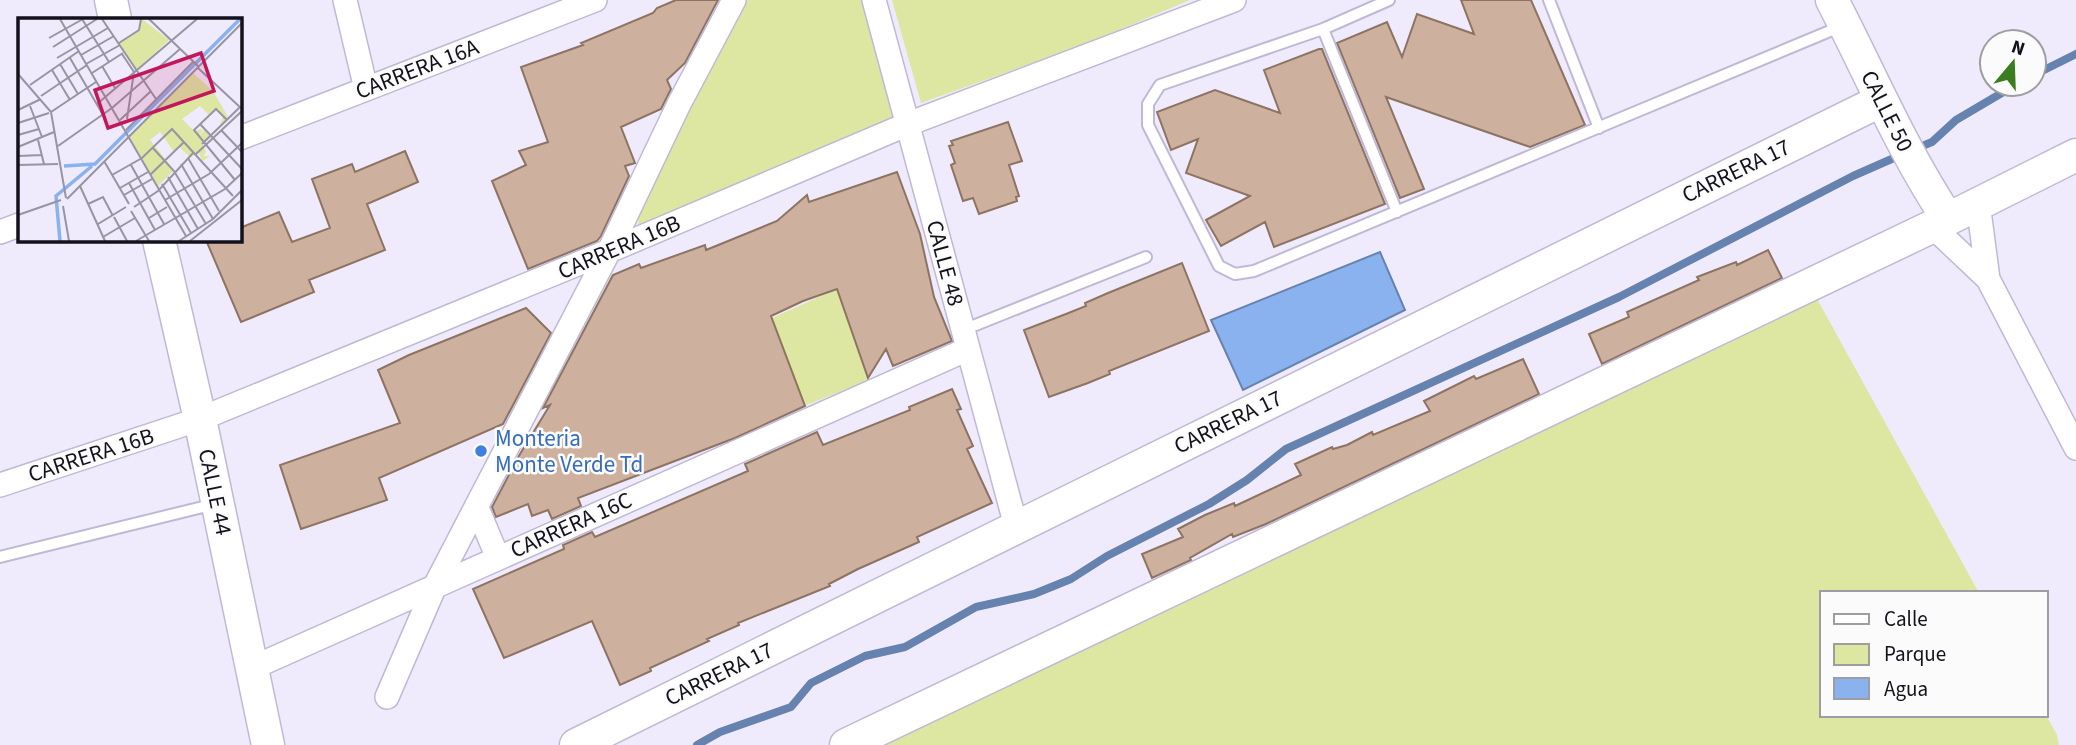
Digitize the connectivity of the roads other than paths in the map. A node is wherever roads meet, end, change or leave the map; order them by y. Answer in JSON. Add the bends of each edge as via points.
{"nodes":[{"id":1,"x":111,"y":0,"type":"edge"},
{"id":2,"x":345,"y":0,"type":"edge"},
{"id":3,"x":595,"y":0,"type":"edge"},
{"id":4,"x":734,"y":0,"type":"edge"},
{"id":5,"x":874,"y":0,"type":"edge"},
{"id":6,"x":1234,"y":0,"type":"edge"},
{"id":7,"x":1389,"y":0,"type":"edge"},
{"id":8,"x":1549,"y":0,"type":"edge"},
{"id":9,"x":572,"y":4,"type":"edge"},
{"id":10,"x":1838,"y":12,"type":"edge"},
{"id":11,"x":115,"y":18,"type":"edge"},
{"id":12,"x":1323,"y":29,"type":"junction"},
{"id":13,"x":366,"y":89,"type":"junction"},
{"id":14,"x":1880,"y":102,"type":"junction"},
{"id":15,"x":908,"y":124,"type":"junction"},
{"id":16,"x":1599,"y":128,"type":"junction"},
{"id":17,"x":242,"y":137,"type":"edge"},
{"id":18,"x":2076,"y":155,"type":"edge"},
{"id":19,"x":1978,"y":203,"type":"junction"},
{"id":20,"x":1397,"y":212,"type":"junction"},
{"id":21,"x":1940,"y":223,"type":"junction"},
{"id":22,"x":18,"y":225,"type":"edge"},
{"id":23,"x":0,"y":232,"type":"edge"},
{"id":24,"x":159,"y":242,"type":"edge"},
{"id":25,"x":609,"y":251,"type":"junction"},
{"id":26,"x":1146,"y":257,"type":"dead end"},
{"id":27,"x":1988,"y":279,"type":"junction"},
{"id":28,"x":966,"y":340,"type":"junction"},
{"id":29,"x":200,"y":419,"type":"junction"},
{"id":30,"x":2076,"y":448,"type":"edge"},
{"id":31,"x":0,"y":485,"type":"edge"},
{"id":32,"x":218,"y":503,"type":"junction"},
{"id":33,"x":477,"y":508,"type":"junction"},
{"id":34,"x":1016,"y":526,"type":"junction"},
{"id":35,"x":0,"y":557,"type":"edge"},
{"id":36,"x":498,"y":558,"type":"junction"},
{"id":37,"x":434,"y":588,"type":"junction"},
{"id":38,"x":252,"y":668,"type":"junction"},
{"id":39,"x":387,"y":697,"type":"dead end"},
{"id":40,"x":268,"y":745,"type":"edge"},
{"id":41,"x":576,"y":745,"type":"edge"},
{"id":42,"x":846,"y":745,"type":"edge"}],
"edges":[{"from":1,"to":11,"type":"street"},
{"from":2,"to":13,"type":"street"},
{"from":3,"to":9,"type":"street","name":"CARRERA 16A"},
{"from":4,"to":25,"type":"street"},
{"from":5,"to":15,"type":"street","name":"CALLE 48"},
{"from":6,"to":15,"type":"street","name":"CARRERA 16B"},
{"from":7,"to":12,"type":"lane"},
{"from":8,"to":16,"type":"lane"},
{"from":9,"to":13,"type":"street","name":"CARRERA 16A"},
{"from":10,"to":14,"type":"street","name":"CALLE 50"},
{"from":10,"to":16,"type":"lane"},
{"from":12,"to":20,"type":"lane"},
{"from":12,"to":20,"type":"lane","via":[[1160,85],[1148,104],[1148,125],[1219,266],[1234,274],[1254,271]]},
{"from":13,"to":17,"type":"street","name":"CARRERA 16A"},
{"from":14,"to":21,"type":"street","name":"CALLE 50"},
{"from":14,"to":34,"type":"street","name":"CARRERA 17"},
{"from":15,"to":25,"type":"street","name":"CARRERA 16B"},
{"from":15,"to":28,"type":"street","name":"CALLE 48"},
{"from":16,"to":20,"type":"lane"},
{"from":18,"to":19,"type":"street"},
{"from":19,"to":21,"type":"street"},
{"from":19,"to":27,"type":"street"},
{"from":21,"to":27,"type":"street"},
{"from":21,"to":42,"type":"street"},
{"from":22,"to":23,"type":"street"},
{"from":24,"to":29,"type":"street","name":"CALLE 44"},
{"from":25,"to":29,"type":"street","name":"CARRERA 16B"},
{"from":25,"to":33,"type":"street"},
{"from":26,"to":28,"type":"lane"},
{"from":27,"to":30,"type":"street"},
{"from":28,"to":34,"type":"street","name":"CALLE 48"},
{"from":28,"to":36,"type":"street","name":"CARRERA 16C"},
{"from":29,"to":31,"type":"street","name":"CARRERA 16B"},
{"from":29,"to":32,"type":"street","name":"CALLE 44"},
{"from":32,"to":35,"type":"lane"},
{"from":32,"to":38,"type":"street","name":"CALLE 44"},
{"from":33,"to":36,"type":"street"},
{"from":33,"to":37,"type":"street"},
{"from":34,"to":41,"type":"street","name":"CARRERA 17"},
{"from":36,"to":37,"type":"street","name":"CARRERA 16C"},
{"from":37,"to":38,"type":"street","name":"CARRERA 16C"},
{"from":37,"to":39,"type":"street"},
{"from":38,"to":40,"type":"street","name":"CALLE 44"}]}
